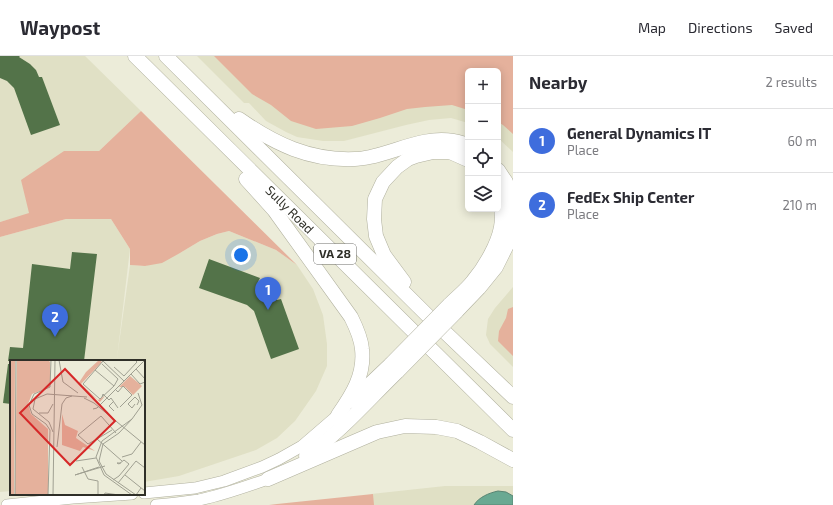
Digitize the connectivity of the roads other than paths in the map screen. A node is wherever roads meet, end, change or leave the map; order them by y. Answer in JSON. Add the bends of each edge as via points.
{"nodes":[{"id":1,"x":135,"y":56,"type":"edge"},
{"id":2,"x":166,"y":56,"type":"edge"},
{"id":3,"x":158,"y":79,"type":"junction"},
{"id":4,"x":201,"y":91,"type":"junction"},
{"id":5,"x":465,"y":143,"type":"edge"},
{"id":6,"x":465,"y":159,"type":"edge"},
{"id":7,"x":501,"y":174,"type":"edge"},
{"id":8,"x":501,"y":208,"type":"edge"},
{"id":9,"x":453,"y":308,"type":"junction"},
{"id":10,"x":427,"y":315,"type":"junction"},
{"id":11,"x":394,"y":367,"type":"junction"},
{"id":12,"x":513,"y":397,"type":"edge"},
{"id":13,"x":338,"y":415,"type":"junction"},
{"id":14,"x":513,"y":430,"type":"edge"},
{"id":15,"x":513,"y":460,"type":"edge"},
{"id":16,"x":268,"y":479,"type":"junction"},
{"id":17,"x":162,"y":492,"type":"junction"},
{"id":18,"x":145,"y":493,"type":"edge"},
{"id":19,"x":117,"y":495,"type":"edge"},
{"id":20,"x":7,"y":505,"type":"edge"},
{"id":21,"x":160,"y":505,"type":"edge"}],
"edges":[{"from":1,"to":3,"type":"highway","name":"Sully Road","number":"VA 28"},
{"from":2,"to":4,"type":"highway","name":"Sully Road","number":"VA 28"},
{"from":3,"to":13,"type":"highway","via":[[193,125],[274,210],[351,317],[362,349],[362,368],[350,399]]},
{"from":3,"to":14,"type":"highway","name":"Sully Road","number":"VA 28"},
{"from":4,"to":5,"type":"highway","via":[[240,120],[270,138],[296,151],[323,158],[356,159],[427,141]]},
{"from":4,"to":10,"type":"highway","name":"Sully Road","number":"VA 28"},
{"from":6,"to":10,"type":"highway","via":[[450,152],[433,152],[408,159],[383,182],[375,200],[376,236],[384,255]]},
{"from":7,"to":9,"type":"highway","via":[[512,202],[512,223],[508,243],[496,267],[479,288]]},
{"from":8,"to":9,"type":"highway","via":[[501,227],[495,246],[487,262]]},
{"from":9,"to":11,"type":"highway","bridge":true},
{"from":10,"to":12,"type":"highway","name":"Sully Road","number":"VA 28"},
{"from":11,"to":13,"type":"highway"},
{"from":11,"to":16,"type":"highway","via":[[340,429],[318,448]]},
{"from":13,"to":17,"type":"main road","via":[[302,446],[262,467],[224,481]]},
{"from":15,"to":16,"type":"highway","via":[[457,431],[405,426],[377,432]]},
{"from":16,"to":21,"type":"main road","via":[[216,496]]},
{"from":17,"to":18,"type":"main road"},
{"from":17,"to":21,"type":"main road"},
{"from":19,"to":20,"type":"main road"}]}
